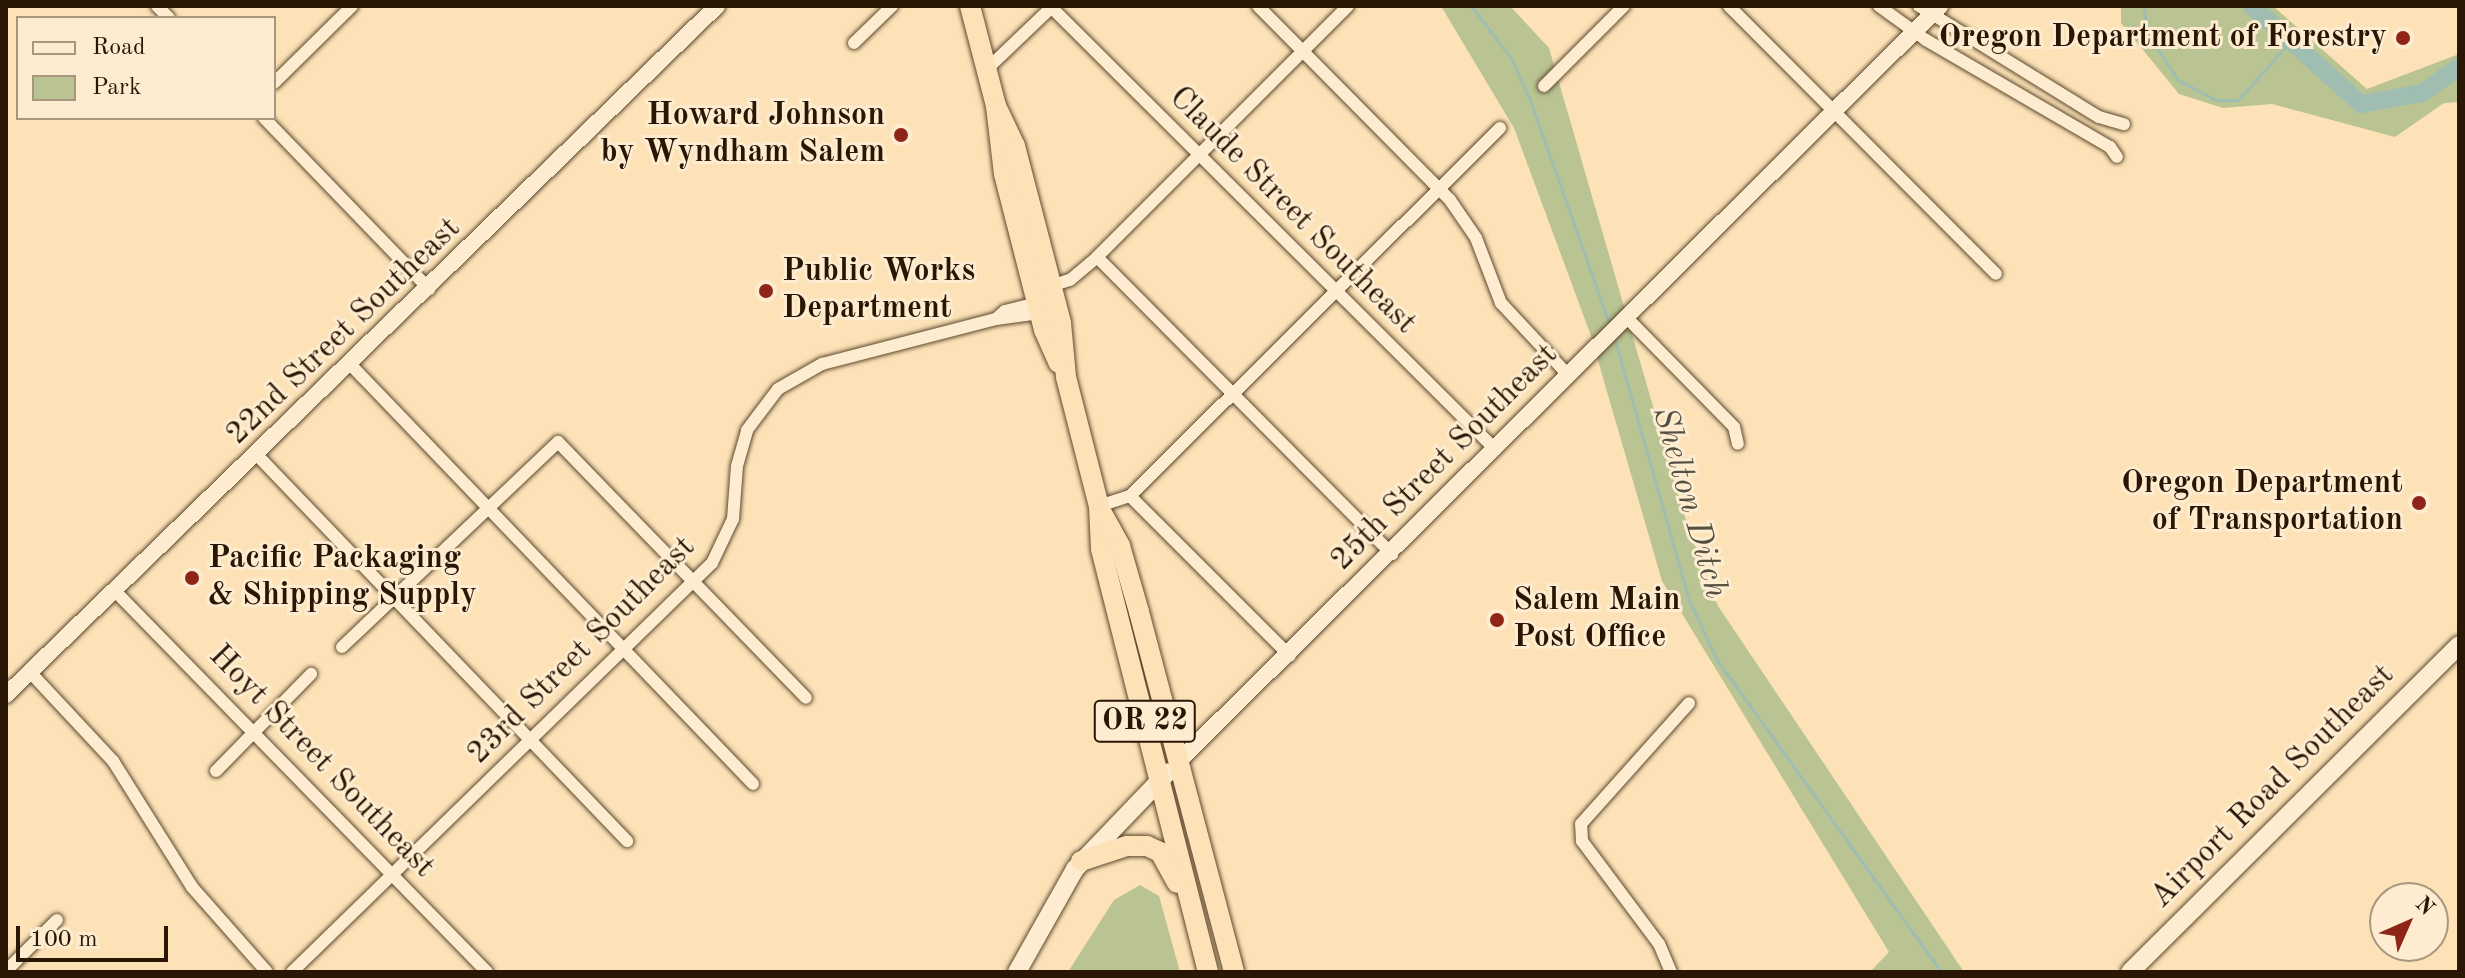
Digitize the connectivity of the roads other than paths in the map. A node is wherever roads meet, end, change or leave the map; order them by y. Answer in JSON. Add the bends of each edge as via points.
{"nodes":[{"id":1,"x":352,"y":6,"type":"edge"},
{"id":2,"x":717,"y":6,"type":"edge"},
{"id":3,"x":892,"y":6,"type":"edge"},
{"id":4,"x":970,"y":6,"type":"edge"},
{"id":5,"x":1258,"y":6,"type":"edge"},
{"id":6,"x":1348,"y":6,"type":"edge"},
{"id":7,"x":1624,"y":6,"type":"edge"},
{"id":8,"x":1729,"y":6,"type":"edge"},
{"id":9,"x":1879,"y":6,"type":"edge"},
{"id":10,"x":1052,"y":7,"type":"edge"},
{"id":11,"x":1930,"y":9,"type":"edge"},
{"id":12,"x":1914,"y":32,"type":"junction"},
{"id":13,"x":854,"y":43,"type":"dead end"},
{"id":14,"x":1303,"y":51,"type":"junction"},
{"id":15,"x":987,"y":69,"type":"junction"},
{"id":16,"x":276,"y":81,"type":"edge"},
{"id":17,"x":1544,"y":86,"type":"dead end"},
{"id":18,"x":996,"y":106,"type":"junction"},
{"id":19,"x":1835,"y":112,"type":"junction"},
{"id":20,"x":266,"y":120,"type":"edge"},
{"id":21,"x":2124,"y":124,"type":"dead end"},
{"id":22,"x":1500,"y":128,"type":"dead end"},
{"id":23,"x":1199,"y":155,"type":"junction"},
{"id":24,"x":2117,"y":157,"type":"dead end"},
{"id":25,"x":1438,"y":188,"type":"junction"},
{"id":26,"x":1022,"y":244,"type":"junction"},
{"id":27,"x":1097,"y":257,"type":"junction"},
{"id":28,"x":1996,"y":274,"type":"dead end"},
{"id":29,"x":1051,"y":286,"type":"junction"},
{"id":30,"x":429,"y":289,"type":"junction"},
{"id":31,"x":1335,"y":291,"type":"junction"},
{"id":32,"x":1039,"y":308,"type":"junction"},
{"id":33,"x":1627,"y":318,"type":"junction"},
{"id":34,"x":350,"y":364,"type":"junction"},
{"id":35,"x":1569,"y":376,"type":"junction"},
{"id":36,"x":1066,"y":377,"type":"junction"},
{"id":37,"x":1232,"y":393,"type":"junction"},
{"id":38,"x":1738,"y":444,"type":"dead end"},
{"id":39,"x":1496,"y":450,"type":"junction"},
{"id":40,"x":257,"y":455,"type":"junction"},
{"id":41,"x":1130,"y":496,"type":"junction"},
{"id":42,"x":486,"y":506,"type":"junction"},
{"id":43,"x":1099,"y":506,"type":"junction"},
{"id":44,"x":1392,"y":554,"type":"junction"},
{"id":45,"x":694,"y":581,"type":"junction"},
{"id":46,"x":114,"y":590,"type":"junction"},
{"id":47,"x":393,"y":598,"type":"junction"},
{"id":48,"x":2459,"y":645,"type":"edge"},
{"id":49,"x":342,"y":647,"type":"dead end"},
{"id":50,"x":623,"y":650,"type":"junction"},
{"id":51,"x":1290,"y":656,"type":"junction"},
{"id":52,"x":30,"y":672,"type":"junction"},
{"id":53,"x":311,"y":674,"type":"dead end"},
{"id":54,"x":6,"y":695,"type":"edge"},
{"id":55,"x":806,"y":698,"type":"dead end"},
{"id":56,"x":1689,"y":703,"type":"dead end"},
{"id":57,"x":255,"y":733,"type":"junction"},
{"id":58,"x":530,"y":740,"type":"junction"},
{"id":59,"x":1180,"y":760,"type":"junction"},
{"id":60,"x":216,"y":771,"type":"dead end"},
{"id":61,"x":1160,"y":780,"type":"junction"},
{"id":62,"x":753,"y":784,"type":"dead end"},
{"id":63,"x":627,"y":841,"type":"dead end"},
{"id":64,"x":1081,"y":861,"type":"junction"},
{"id":65,"x":394,"y":874,"type":"junction"},
{"id":66,"x":57,"y":920,"type":"dead end"},
{"id":67,"x":1198,"y":935,"type":"junction"},
{"id":68,"x":6,"y":971,"type":"edge"},
{"id":69,"x":267,"y":972,"type":"edge"},
{"id":70,"x":292,"y":972,"type":"edge"},
{"id":71,"x":487,"y":972,"type":"edge"},
{"id":72,"x":1017,"y":972,"type":"edge"},
{"id":73,"x":1208,"y":972,"type":"edge"},
{"id":74,"x":1234,"y":972,"type":"edge"},
{"id":75,"x":1671,"y":972,"type":"edge"},
{"id":76,"x":2130,"y":972,"type":"edge"}],
"edges":[{"from":1,"to":16,"type":"street"},
{"from":2,"to":30,"type":"street","name":"22nd Street Southeast"},
{"from":3,"to":13,"type":"street"},
{"from":4,"to":15,"type":"highway","number":"OR 22"},
{"from":5,"to":14,"type":"street"},
{"from":6,"to":14,"type":"street"},
{"from":7,"to":17,"type":"street"},
{"from":8,"to":19,"type":"street"},
{"from":9,"to":12,"type":"street"},
{"from":10,"to":15,"type":"street"},
{"from":10,"to":23,"type":"street","name":"Claude Street Southeast"},
{"from":11,"to":12,"type":"street","name":"25th Street Southeast"},
{"from":11,"to":21,"type":"street","via":[[2099,117]]},
{"from":12,"to":19,"type":"street","name":"25th Street Southeast"},
{"from":12,"to":24,"type":"street","via":[[2110,147]]},
{"from":14,"to":23,"type":"street"},
{"from":14,"to":25,"type":"street"},
{"from":15,"to":18,"type":"highway","number":"OR 22"},
{"from":18,"to":26,"type":"highway","number":"OR 22","via":[[998,150]]},
{"from":18,"to":29,"type":"highway","number":"OR 22","via":[[1015,146]]},
{"from":19,"to":28,"type":"street"},
{"from":19,"to":33,"type":"street","name":"25th Street Southeast"},
{"from":20,"to":30,"type":"street"},
{"from":22,"to":25,"type":"street"},
{"from":23,"to":27,"type":"street"},
{"from":23,"to":31,"type":"street","name":"Claude Street Southeast"},
{"from":25,"to":31,"type":"street"},
{"from":25,"to":35,"type":"street","via":[[1468,222],[1501,303]]},
{"from":26,"to":29,"type":"highway","via":[[1042,282]]},
{"from":26,"to":32,"type":"highway","number":"OR 22"},
{"from":27,"to":29,"type":"street","via":[[1070,280]]},
{"from":27,"to":37,"type":"street"},
{"from":29,"to":36,"type":"highway","number":"OR 22"},
{"from":30,"to":34,"type":"street","name":"22nd Street Southeast"},
{"from":31,"to":37,"type":"street"},
{"from":31,"to":39,"type":"street","name":"Claude Street Southeast"},
{"from":32,"to":36,"type":"highway","number":"OR 22"},
{"from":32,"to":45,"type":"street","name":"23rd Street Southeast","via":[[1005,311],[996,319],[822,364],[778,389],[755,414],[740,449],[728,536]]},
{"from":33,"to":35,"type":"street","name":"25th Street Southeast"},
{"from":33,"to":38,"type":"street","via":[[1734,427]]},
{"from":34,"to":40,"type":"street","name":"22nd Street Southeast"},
{"from":34,"to":42,"type":"street"},
{"from":35,"to":39,"type":"street","name":"25th Street Southeast"},
{"from":36,"to":43,"type":"highway","number":"OR 22"},
{"from":37,"to":41,"type":"street"},
{"from":37,"to":44,"type":"street"},
{"from":39,"to":44,"type":"street","name":"25th Street Southeast"},
{"from":40,"to":46,"type":"street","name":"22nd Street Southeast"},
{"from":40,"to":47,"type":"street"},
{"from":41,"to":43,"type":"street"},
{"from":41,"to":51,"type":"street"},
{"from":42,"to":45,"type":"street","via":[[558,442]]},
{"from":42,"to":47,"type":"street"},
{"from":42,"to":50,"type":"street"},
{"from":43,"to":59,"type":"highway","number":"OR 22","via":[[1120,546]]},
{"from":43,"to":61,"type":"highway","number":"OR 22","via":[[1101,549]]},
{"from":44,"to":51,"type":"street","name":"25th Street Southeast"},
{"from":45,"to":50,"type":"street","name":"23rd Street Southeast"},
{"from":45,"to":55,"type":"street"},
{"from":46,"to":52,"type":"street","name":"22nd Street Southeast"},
{"from":46,"to":57,"type":"street","name":"Hoyt Street Southeast"},
{"from":47,"to":49,"type":"street"},
{"from":47,"to":58,"type":"street"},
{"from":48,"to":76,"type":"main road","name":"Airport Road Southeast"},
{"from":50,"to":58,"type":"street","name":"23rd Street Southeast"},
{"from":50,"to":62,"type":"street"},
{"from":51,"to":59,"type":"street","name":"25th Street Southeast"},
{"from":52,"to":54,"type":"street","name":"22nd Street Southeast"},
{"from":52,"to":69,"type":"street","via":[[113,761],[192,887]]},
{"from":53,"to":57,"type":"street"},
{"from":56,"to":75,"type":"street","via":[[1581,824],[1582,841],[1659,944]]},
{"from":57,"to":60,"type":"street"},
{"from":57,"to":65,"type":"street","name":"Hoyt Street Southeast"},
{"from":58,"to":63,"type":"street"},
{"from":58,"to":65,"type":"street","name":"23rd Street Southeast"},
{"from":59,"to":61,"type":"main road","name":"25th Street Southeast"},
{"from":59,"to":74,"type":"highway","number":"OR 22"},
{"from":61,"to":64,"type":"main road","name":"25th Street Southeast"},
{"from":61,"to":67,"type":"highway","number":"OR 22"},
{"from":64,"to":67,"type":"highway","via":[[1127,846],[1160,852]]},
{"from":64,"to":72,"type":"main road","name":"25th Street Southeast","via":[[1046,913]]},
{"from":65,"to":70,"type":"street","name":"23rd Street Southeast"},
{"from":65,"to":71,"type":"street","name":"Hoyt Street Southeast"},
{"from":66,"to":68,"type":"street"},
{"from":67,"to":73,"type":"highway","number":"OR 22"}]}
